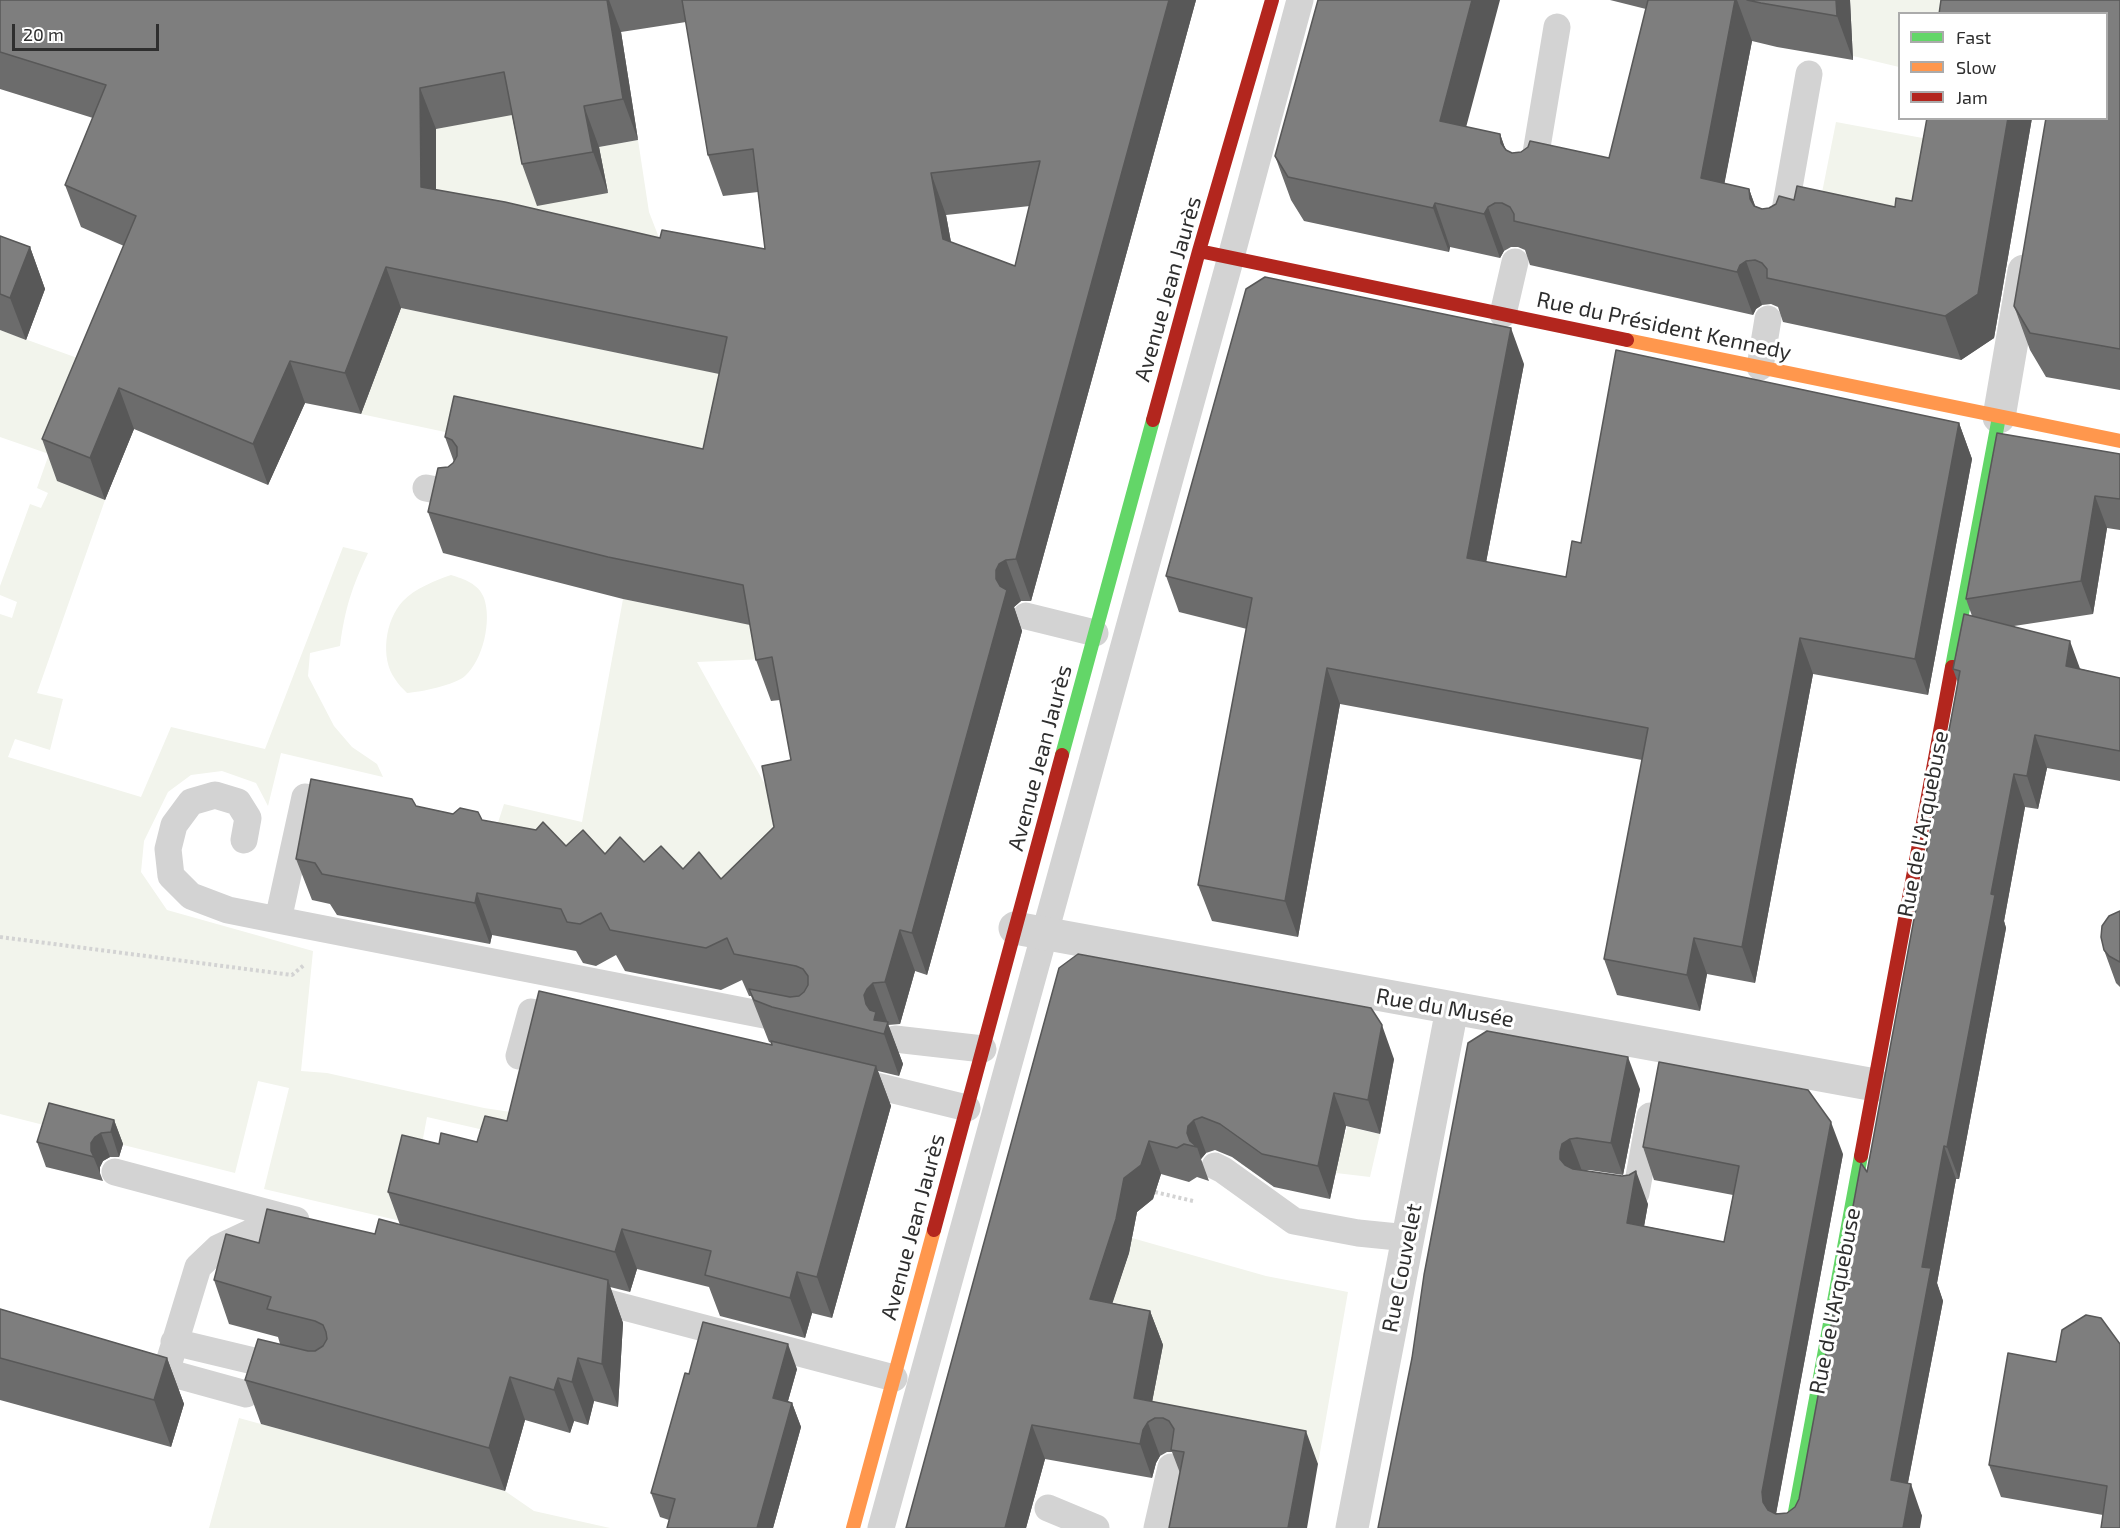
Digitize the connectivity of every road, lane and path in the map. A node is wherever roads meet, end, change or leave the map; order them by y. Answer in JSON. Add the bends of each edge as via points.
{"nodes":[{"id":1,"x":1272,"y":0,"type":"edge"},
{"id":2,"x":1300,"y":0,"type":"edge"},
{"id":3,"x":1557,"y":27,"type":"dead end"},
{"id":4,"x":1809,"y":74,"type":"dead end"},
{"id":5,"x":1531,"y":181,"type":"edge"},
{"id":6,"x":1780,"y":237,"type":"edge"},
{"id":7,"x":2029,"y":244,"type":"edge"},
{"id":8,"x":1199,"y":251,"type":"junction"},
{"id":9,"x":1232,"y":257,"type":"junction"},
{"id":10,"x":1515,"y":262,"type":"edge"},
{"id":11,"x":1503,"y":314,"type":"junction"},
{"id":12,"x":1767,"y":319,"type":"edge"},
{"id":13,"x":1760,"y":367,"type":"junction"},
{"id":14,"x":1999,"y":417,"type":"junction"},
{"id":15,"x":2120,"y":441,"type":"edge"},
{"id":16,"x":426,"y":488,"type":"dead end"},
{"id":17,"x":457,"y":494,"type":"edge"},
{"id":18,"x":1026,"y":616,"type":"dead end"},
{"id":19,"x":1095,"y":633,"type":"junction"},
{"id":20,"x":305,"y":797,"type":"edge"},
{"id":21,"x":244,"y":840,"type":"dead end"},
{"id":22,"x":278,"y":920,"type":"junction"},
{"id":23,"x":1030,"y":931,"type":"junction"},
{"id":24,"x":0,"y":937,"type":"edge"},
{"id":25,"x":306,"y":955,"type":"dead end"},
{"id":26,"x":1452,"y":1009,"type":"junction"},
{"id":27,"x":590,"y":1022,"type":"edge"},
{"id":28,"x":807,"y":1023,"type":"edge"},
{"id":29,"x":895,"y":1039,"type":"dead end"},
{"id":30,"x":983,"y":1049,"type":"junction"},
{"id":31,"x":519,"y":1056,"type":"dead end"},
{"id":32,"x":1660,"y":1070,"type":"junction"},
{"id":33,"x":827,"y":1074,"type":"edge"},
{"id":34,"x":1875,"y":1085,"type":"junction"},
{"id":35,"x":967,"y":1108,"type":"junction"},
{"id":36,"x":1215,"y":1166,"type":"dead end"},
{"id":37,"x":115,"y":1172,"type":"dead end"},
{"id":38,"x":1587,"y":1186,"type":"edge"},
{"id":39,"x":284,"y":1216,"type":"junction"},
{"id":40,"x":318,"y":1226,"type":"edge"},
{"id":41,"x":1408,"y":1238,"type":"junction"},
{"id":42,"x":560,"y":1290,"type":"edge"},
{"id":43,"x":174,"y":1342,"type":"junction"},
{"id":44,"x":316,"y":1376,"type":"edge"},
{"id":45,"x":894,"y":1378,"type":"junction"},
{"id":46,"x":246,"y":1394,"type":"edge"},
{"id":47,"x":1171,"y":1467,"type":"edge"},
{"id":48,"x":1048,"y":1508,"type":"dead end"},
{"id":49,"x":854,"y":1528,"type":"edge"},
{"id":50,"x":881,"y":1528,"type":"edge"},
{"id":51,"x":1096,"y":1528,"type":"edge"},
{"id":52,"x":1157,"y":1528,"type":"edge"},
{"id":53,"x":1352,"y":1528,"type":"edge"},
{"id":54,"x":1792,"y":1528,"type":"edge"}],
"edges":[{"from":1,"to":8,"type":"street","name":"Avenue Jean Jaurès"},
{"from":2,"to":9,"type":"lane"},
{"from":3,"to":5,"type":"lane"},
{"from":4,"to":6,"type":"lane"},
{"from":7,"to":14,"type":"street","name":"Rue de l'Arquebuse"},
{"from":8,"to":9,"type":"street","name":"Rue du Président Kennedy"},
{"from":8,"to":19,"type":"street","name":"Avenue Jean Jaurès"},
{"from":9,"to":11,"type":"street","name":"Rue du Président Kennedy"},
{"from":9,"to":23,"type":"lane"},
{"from":10,"to":11,"type":"lane"},
{"from":11,"to":13,"type":"street","name":"Rue du Président Kennedy"},
{"from":12,"to":13,"type":"lane"},
{"from":13,"to":14,"type":"street","name":"Rue du Président Kennedy"},
{"from":14,"to":15,"type":"street","name":"Rue du Président Kennedy"},
{"from":14,"to":34,"type":"street","name":"Rue de l'Arquebuse"},
{"from":16,"to":17,"type":"lane"},
{"from":18,"to":19,"type":"lane"},
{"from":19,"to":23,"type":"street","name":"Avenue Jean Jaurès"},
{"from":20,"to":22,"type":"lane"},
{"from":21,"to":22,"type":"lane","via":[[248,818],[238,802],[215,795],[191,802],[174,825],[168,849],[171,876],[191,896],[228,910]]},
{"from":22,"to":28,"type":"lane"},
{"from":23,"to":26,"type":"street","name":"Rue du Musée"},
{"from":23,"to":30,"type":"street","name":"Avenue Jean Jaurès"},
{"from":23,"to":50,"type":"lane"},
{"from":24,"to":25,"type":"path","via":[[292,975],[304,966]]},
{"from":26,"to":32,"type":"street","name":"Rue du Musée"},
{"from":26,"to":41,"type":"street","name":"Rue Couvelet"},
{"from":27,"to":31,"type":"lane","via":[[531,1012]]},
{"from":29,"to":30,"type":"lane"},
{"from":30,"to":35,"type":"street","name":"Avenue Jean Jaurès"},
{"from":32,"to":34,"type":"street","name":"Rue du Musée"},
{"from":32,"to":38,"type":"lane","via":[[1636,1194]]},
{"from":33,"to":35,"type":"lane"},
{"from":34,"to":54,"type":"street","name":"Rue de l'Arquebuse"},
{"from":35,"to":45,"type":"street","name":"Avenue Jean Jaurès"},
{"from":36,"to":41,"type":"lane","via":[[1294,1221]]},
{"from":37,"to":39,"type":"lane"},
{"from":39,"to":40,"type":"lane"},
{"from":39,"to":43,"type":"lane","via":[[218,1248],[198,1267]]},
{"from":41,"to":53,"type":"street","name":"Rue Couvelet"},
{"from":42,"to":45,"type":"lane"},
{"from":43,"to":44,"type":"lane"},
{"from":43,"to":46,"type":"lane","via":[[166,1372]]},
{"from":45,"to":49,"type":"street","name":"Avenue Jean Jaurès"},
{"from":47,"to":52,"type":"lane"},
{"from":48,"to":51,"type":"lane"}]}
